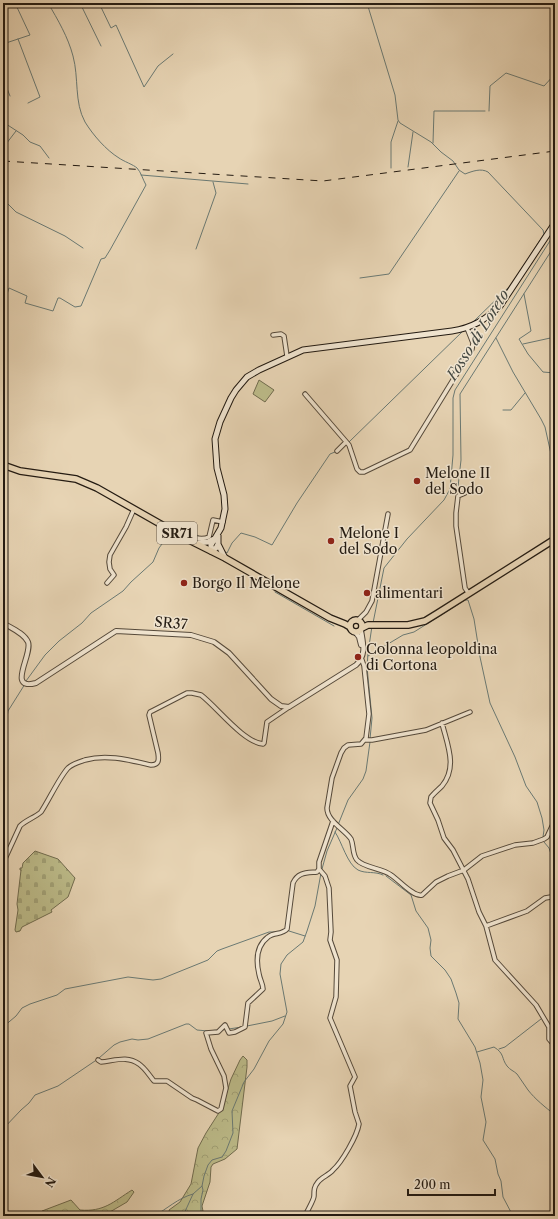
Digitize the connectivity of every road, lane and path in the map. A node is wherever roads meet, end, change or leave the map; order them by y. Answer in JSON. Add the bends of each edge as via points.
{"nodes":[{"id":1,"x":555,"y":222,"type":"edge"},
{"id":2,"x":467,"y":328,"type":"junction"},
{"id":3,"x":273,"y":335,"type":"dead end"},
{"id":4,"x":286,"y":356,"type":"junction"},
{"id":5,"x":305,"y":394,"type":"dead end"},
{"id":6,"x":346,"y":442,"type":"junction"},
{"id":7,"x":337,"y":451,"type":"dead end"},
{"id":8,"x":3,"y":465,"type":"edge"},
{"id":9,"x":464,"y":493,"type":"dead end"},
{"id":10,"x":134,"y":509,"type":"junction"},
{"id":11,"x":388,"y":514,"type":"dead end"},
{"id":12,"x":223,"y":522,"type":"junction"},
{"id":13,"x":185,"y":538,"type":"junction"},
{"id":14,"x":217,"y":539,"type":"junction"},
{"id":15,"x":555,"y":539,"type":"edge"},
{"id":16,"x":195,"y":544,"type":"junction"},
{"id":17,"x":211,"y":551,"type":"junction"},
{"id":18,"x":225,"y":558,"type":"junction"},
{"id":19,"x":107,"y":583,"type":"dead end"},
{"id":20,"x":469,"y":594,"type":"junction"},
{"id":21,"x":3,"y":623,"type":"edge"},
{"id":22,"x":362,"y":626,"type":"junction"},
{"id":23,"x":362,"y":658,"type":"junction"},
{"id":24,"x":289,"y":707,"type":"junction"},
{"id":25,"x":470,"y":712,"type":"dead end"},
{"id":26,"x":442,"y":723,"type":"junction"},
{"id":27,"x":368,"y":740,"type":"junction"},
{"id":28,"x":555,"y":820,"type":"edge"},
{"id":29,"x":336,"y":824,"type":"junction"},
{"id":30,"x":3,"y":863,"type":"edge"},
{"id":31,"x":319,"y":869,"type":"junction"},
{"id":32,"x":464,"y":870,"type":"junction"},
{"id":33,"x":555,"y":899,"type":"edge"},
{"id":34,"x":486,"y":926,"type":"junction"},
{"id":35,"x":555,"y":1046,"type":"edge"},
{"id":36,"x":98,"y":1060,"type":"dead end"},
{"id":37,"x":305,"y":1216,"type":"edge"}],
"edges":[{"from":1,"to":2,"type":"main road","via":[[500,306],[489,316]]},
{"from":2,"to":4,"type":"main road","via":[[452,332],[313,348]]},
{"from":2,"to":6,"type":"street","via":[[473,343],[472,349],[410,450],[360,472]]},
{"from":3,"to":4,"type":"street","via":[[284,336]]},
{"from":4,"to":12,"type":"main road","via":[[253,373],[241,383],[231,398],[217,430],[215,452],[225,502]]},
{"from":5,"to":6,"type":"street"},
{"from":6,"to":7,"type":"street"},
{"from":8,"to":10,"type":"main road","number":"SR71","via":[[20,471],[76,479]]},
{"from":9,"to":20,"type":"street","via":[[458,496],[456,513],[465,588]]},
{"from":10,"to":13,"type":"main road","number":"SR71"},
{"from":10,"to":19,"type":"street","via":[[110,555],[110,569],[114,575]]},
{"from":11,"to":22,"type":"street","via":[[372,601]]},
{"from":12,"to":13,"type":"street","via":[[213,520],[207,538]]},
{"from":12,"to":14,"type":"main road"},
{"from":13,"to":16,"type":"main road","number":"SR71"},
{"from":14,"to":16,"type":"main road"},
{"from":14,"to":17,"type":"main road","via":[[216,548]]},
{"from":14,"to":18,"type":"main road"},
{"from":15,"to":20,"type":"main road","number":"SR71"},
{"from":16,"to":17,"type":"main road","number":"SR71"},
{"from":17,"to":18,"type":"main road","number":"SR71"},
{"from":18,"to":22,"type":"main road","number":"SR71","via":[[330,618]]},
{"from":20,"to":22,"type":"main road","number":"SR71","via":[[416,624]]},
{"from":21,"to":24,"type":"street","name":"SR37","via":[[22,635],[29,645],[21,680],[29,685],[36,683],[116,630],[191,635],[214,642],[228,653],[270,699],[281,706]]},
{"from":22,"to":23,"type":"street"},
{"from":23,"to":24,"type":"street","via":[[356,665]]},
{"from":23,"to":27,"type":"street"},
{"from":24,"to":30,"type":"street","via":[[267,722],[263,744],[239,731],[201,695],[187,693],[154,710],[149,715],[158,763],[151,766],[122,758],[104,757],[91,758],[70,766],[41,812],[20,826]]},
{"from":25,"to":26,"type":"street"},
{"from":26,"to":27,"type":"street","via":[[426,730]]},
{"from":26,"to":32,"type":"street","via":[[451,758],[450,770],[442,786],[430,797],[430,803],[444,838]]},
{"from":27,"to":29,"type":"street","via":[[348,745],[341,753],[332,778],[327,808]]},
{"from":28,"to":32,"type":"street","via":[[544,839],[482,856]]},
{"from":29,"to":31,"type":"street","via":[[319,862]]},
{"from":29,"to":32,"type":"street","via":[[351,840],[356,859],[360,863],[385,871],[418,896],[436,882]]},
{"from":31,"to":36,"type":"street","via":[[317,872],[303,873],[296,878],[293,883],[287,928],[284,932],[270,935],[258,950],[259,975],[263,989],[248,1003],[245,1028],[229,1032],[225,1025],[218,1032],[206,1033],[224,1076],[226,1088],[221,1109],[218,1111],[192,1098],[167,1081],[154,1081],[138,1063],[126,1058],[101,1062]]},
{"from":31,"to":37,"type":"street","via":[[325,876],[329,888],[330,940],[337,960],[336,997],[330,1018],[355,1077],[350,1084],[360,1124],[336,1167],[319,1181],[314,1189],[314,1197]]},
{"from":32,"to":34,"type":"street"},
{"from":33,"to":34,"type":"street","via":[[545,898],[528,911]]},
{"from":34,"to":35,"type":"street","via":[[495,960],[536,1005],[549,1027],[548,1039]]}]}
